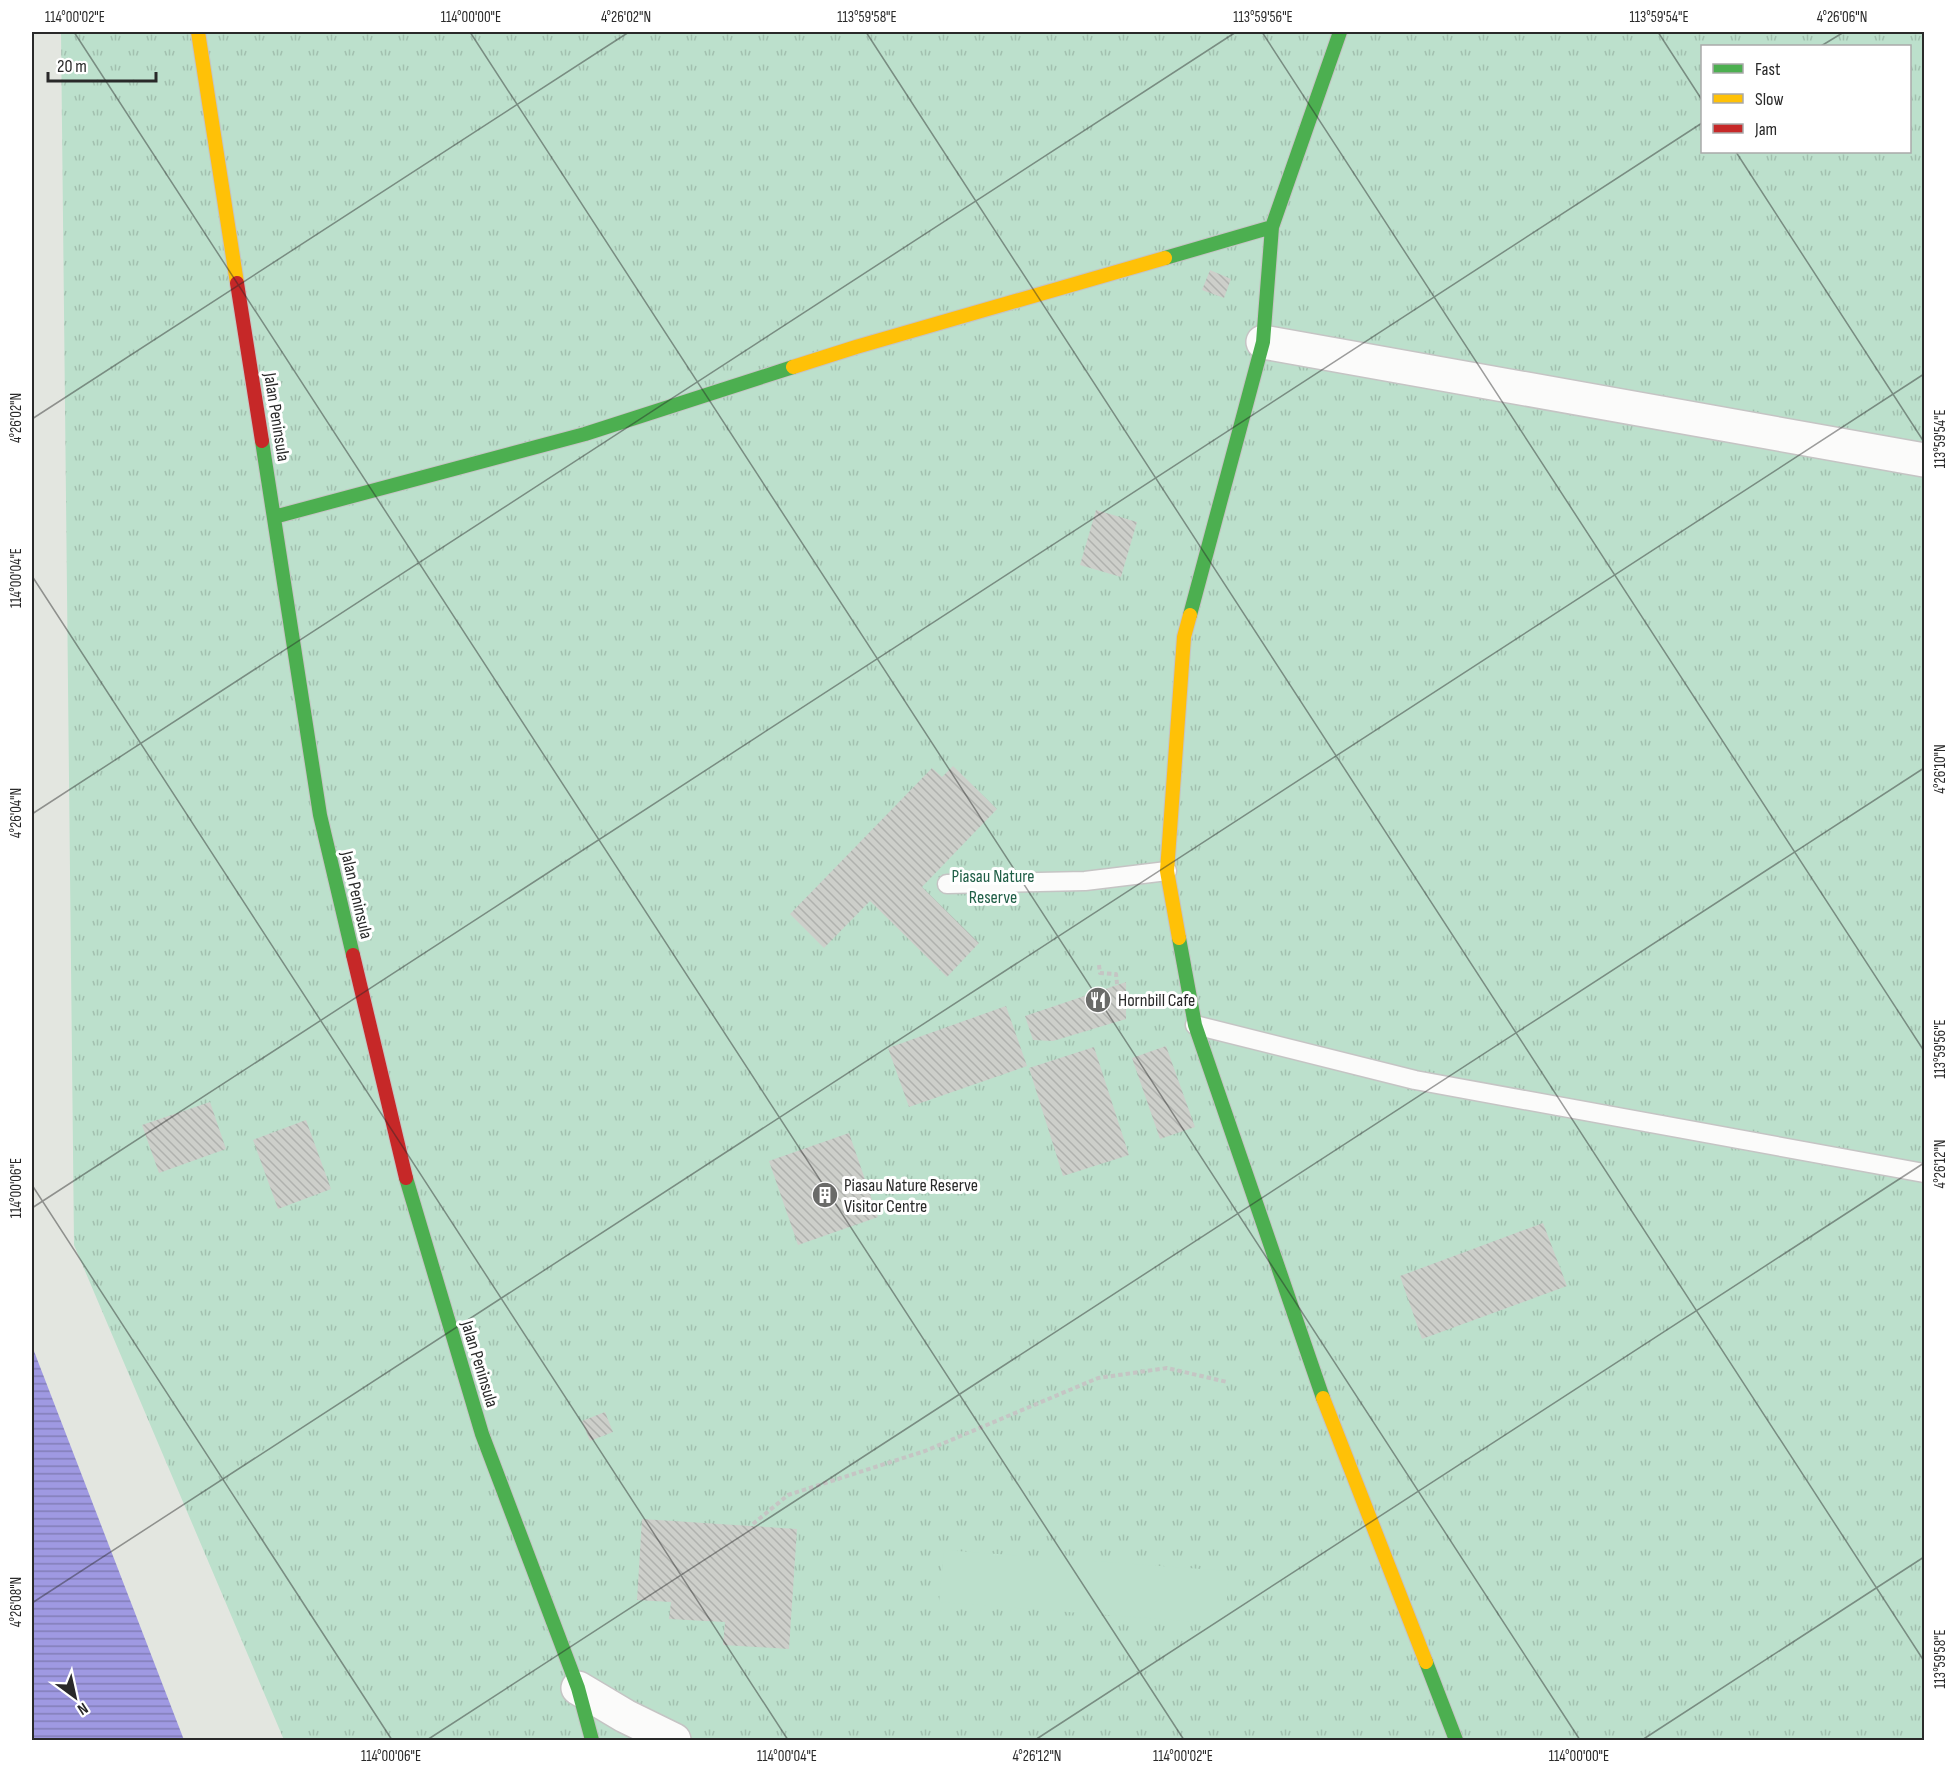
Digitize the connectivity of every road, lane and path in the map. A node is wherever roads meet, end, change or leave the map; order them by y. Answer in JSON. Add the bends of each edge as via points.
{"nodes":[{"id":1,"x":198,"y":32,"type":"edge"},
{"id":2,"x":1340,"y":32,"type":"edge"},
{"id":3,"x":1272,"y":227,"type":"junction"},
{"id":4,"x":1263,"y":342,"type":"junction"},
{"id":5,"x":1924,"y":460,"type":"edge"},
{"id":6,"x":274,"y":517,"type":"junction"},
{"id":7,"x":1167,"y":871,"type":"junction"},
{"id":8,"x":947,"y":884,"type":"dead end"},
{"id":9,"x":1099,"y":965,"type":"dead end"},
{"id":10,"x":1117,"y":984,"type":"dead end"},
{"id":11,"x":1195,"y":1025,"type":"junction"},
{"id":12,"x":1924,"y":1173,"type":"edge"},
{"id":13,"x":1227,"y":1382,"type":"dead end"},
{"id":14,"x":753,"y":1524,"type":"dead end"},
{"id":15,"x":578,"y":1688,"type":"junction"},
{"id":16,"x":592,"y":1740,"type":"edge"},
{"id":17,"x":674,"y":1740,"type":"edge"},
{"id":18,"x":1456,"y":1740,"type":"edge"}],
"edges":[{"from":1,"to":6,"type":"street","name":"Jalan Peninsula"},
{"from":2,"to":3,"type":"street"},
{"from":3,"to":4,"type":"street"},
{"from":3,"to":6,"type":"street","via":[[856,347],[585,434]]},
{"from":4,"to":5,"type":"street"},
{"from":4,"to":7,"type":"street","via":[[1184,637]]},
{"from":6,"to":15,"type":"street","name":"Jalan Peninsula","via":[[320,815],[408,1188],[482,1434]]},
{"from":7,"to":8,"type":"lane","via":[[1085,881]]},
{"from":7,"to":11,"type":"street"},
{"from":9,"to":10,"type":"path","via":[[1100,973],[1116,974]]},
{"from":11,"to":12,"type":"lane","via":[[1415,1080]]},
{"from":11,"to":18,"type":"street","via":[[1329,1414]]},
{"from":13,"to":14,"type":"path","via":[[1167,1368],[1098,1378],[925,1451],[788,1495]]},
{"from":15,"to":16,"type":"street","name":"Jalan Peninsula"},
{"from":15,"to":17,"type":"street"}]}
